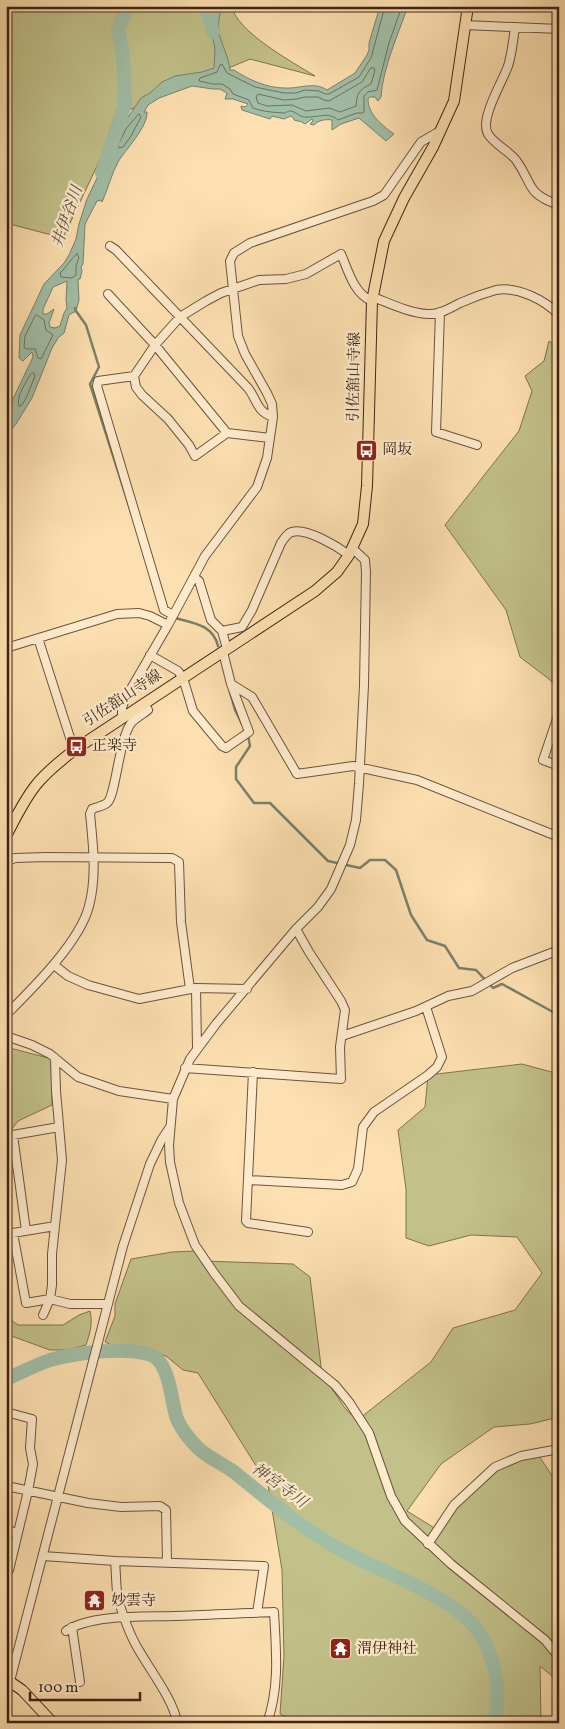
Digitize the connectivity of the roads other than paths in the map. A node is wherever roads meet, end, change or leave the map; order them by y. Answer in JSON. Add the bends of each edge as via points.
{"nodes":[{"id":1,"x":468,"y":6,"type":"edge"},
{"id":2,"x":466,"y":25,"type":"junction"},
{"id":3,"x":515,"y":28,"type":"junction"},
{"id":4,"x":559,"y":29,"type":"edge"},
{"id":5,"x":440,"y":131,"type":"junction"},
{"id":6,"x":559,"y":205,"type":"edge"},
{"id":7,"x":110,"y":246,"type":"dead end"},
{"id":8,"x":234,"y":290,"type":"junction"},
{"id":9,"x":108,"y":294,"type":"dead end"},
{"id":10,"x":372,"y":299,"type":"junction"},
{"id":11,"x":440,"y":312,"type":"junction"},
{"id":12,"x":559,"y":315,"type":"edge"},
{"id":13,"x":180,"y":317,"type":"junction"},
{"id":14,"x":155,"y":345,"type":"junction"},
{"id":15,"x":134,"y":376,"type":"junction"},
{"id":16,"x":273,"y":417,"type":"junction"},
{"id":17,"x":227,"y":433,"type":"junction"},
{"id":18,"x":270,"y":438,"type":"junction"},
{"id":19,"x":477,"y":445,"type":"dead end"},
{"id":20,"x":351,"y":552,"type":"junction"},
{"id":21,"x":194,"y":577,"type":"junction"},
{"id":22,"x":173,"y":615,"type":"junction"},
{"id":23,"x":168,"y":625,"type":"junction"},
{"id":24,"x":222,"y":631,"type":"junction"},
{"id":25,"x":38,"y":638,"type":"junction"},
{"id":26,"x":6,"y":648,"type":"edge"},
{"id":27,"x":225,"y":651,"type":"junction"},
{"id":28,"x":150,"y":656,"type":"junction"},
{"id":29,"x":183,"y":678,"type":"junction"},
{"id":30,"x":231,"y":684,"type":"junction"},
{"id":31,"x":144,"y":703,"type":"junction"},
{"id":32,"x":558,"y":716,"type":"edge"},
{"id":33,"x":122,"y":718,"type":"junction"},
{"id":34,"x":74,"y":750,"type":"junction"},
{"id":35,"x":559,"y":766,"type":"edge"},
{"id":36,"x":359,"y":768,"type":"junction"},
{"id":37,"x":6,"y":836,"type":"edge"},
{"id":38,"x":559,"y":837,"type":"edge"},
{"id":39,"x":94,"y":857,"type":"junction"},
{"id":40,"x":6,"y":862,"type":"edge"},
{"id":41,"x":296,"y":929,"type":"junction"},
{"id":42,"x":559,"y":950,"type":"edge"},
{"id":43,"x":54,"y":965,"type":"junction"},
{"id":44,"x":193,"y":989,"type":"junction"},
{"id":45,"x":247,"y":989,"type":"junction"},
{"id":46,"x":426,"y":1006,"type":"junction"},
{"id":47,"x":6,"y":1015,"type":"edge"},
{"id":48,"x":6,"y":1036,"type":"edge"},
{"id":49,"x":342,"y":1036,"type":"junction"},
{"id":50,"x":197,"y":1048,"type":"junction"},
{"id":51,"x":55,"y":1058,"type":"junction"},
{"id":52,"x":185,"y":1068,"type":"junction"},
{"id":53,"x":253,"y":1072,"type":"junction"},
{"id":54,"x":173,"y":1099,"type":"junction"},
{"id":55,"x":171,"y":1126,"type":"junction"},
{"id":56,"x":59,"y":1127,"type":"junction"},
{"id":57,"x":248,"y":1180,"type":"junction"},
{"id":58,"x":55,"y":1226,"type":"junction"},
{"id":59,"x":26,"y":1231,"type":"junction"},
{"id":60,"x":308,"y":1232,"type":"dead end"},
{"id":61,"x":50,"y":1298,"type":"junction"},
{"id":62,"x":108,"y":1304,"type":"junction"},
{"id":63,"x":43,"y":1315,"type":"dead end"},
{"id":64,"x":6,"y":1412,"type":"edge"},
{"id":65,"x":559,"y":1449,"type":"edge"},
{"id":66,"x":6,"y":1486,"type":"edge"},
{"id":67,"x":28,"y":1491,"type":"junction"},
{"id":68,"x":59,"y":1497,"type":"junction"},
{"id":69,"x":18,"y":1531,"type":"junction"},
{"id":70,"x":6,"y":1533,"type":"edge"},
{"id":71,"x":428,"y":1544,"type":"junction"},
{"id":72,"x":43,"y":1556,"type":"junction"},
{"id":73,"x":115,"y":1561,"type":"junction"},
{"id":74,"x":167,"y":1562,"type":"junction"},
{"id":75,"x":6,"y":1570,"type":"edge"},
{"id":76,"x":257,"y":1613,"type":"junction"},
{"id":77,"x":125,"y":1617,"type":"junction"},
{"id":78,"x":559,"y":1657,"type":"edge"},
{"id":79,"x":8,"y":1680,"type":"edge"},
{"id":80,"x":80,"y":1682,"type":"dead end"},
{"id":81,"x":53,"y":1723,"type":"edge"},
{"id":82,"x":177,"y":1723,"type":"edge"},
{"id":83,"x":267,"y":1723,"type":"edge"}],
"edges":[{"from":1,"to":2,"type":"main road","name":"引佐舘山寺線"},
{"from":2,"to":3,"type":"street"},
{"from":2,"to":5,"type":"main road","name":"引佐舘山寺線","via":[[454,101]]},
{"from":3,"to":4,"type":"street"},
{"from":3,"to":6,"type":"street","via":[[509,65],[485,126],[488,134],[515,159],[534,192],[542,199]]},
{"from":5,"to":8,"type":"street","via":[[421,142],[384,195],[373,202],[250,244],[234,253],[230,261]]},
{"from":5,"to":10,"type":"main road","name":"引佐舘山寺線","via":[[384,241]]},
{"from":7,"to":13,"type":"street"},
{"from":8,"to":10,"type":"street","via":[[260,280],[306,274],[340,254],[358,291],[365,298]]},
{"from":8,"to":13,"type":"street","via":[[221,293]]},
{"from":8,"to":16,"type":"street","via":[[238,336],[268,393]]},
{"from":9,"to":14,"type":"street"},
{"from":10,"to":11,"type":"street","via":[[415,312]]},
{"from":10,"to":20,"type":"main road","name":"引佐舘山寺線","via":[[367,486],[363,524]]},
{"from":11,"to":12,"type":"street","via":[[498,290],[523,292],[551,306]]},
{"from":11,"to":19,"type":"street","via":[[436,432]]},
{"from":13,"to":14,"type":"street"},
{"from":13,"to":16,"type":"street","via":[[248,388],[264,414]]},
{"from":14,"to":15,"type":"street"},
{"from":14,"to":17,"type":"street"},
{"from":15,"to":17,"type":"street","via":[[142,395],[168,419],[196,456]]},
{"from":15,"to":22,"type":"street","via":[[98,381],[97,386],[164,610]]},
{"from":16,"to":18,"type":"street"},
{"from":17,"to":18,"type":"street"},
{"from":18,"to":21,"type":"street","via":[[257,487],[205,556]]},
{"from":20,"to":24,"type":"street","via":[[312,534],[292,531],[281,543],[242,628]]},
{"from":20,"to":27,"type":"main road","name":"引佐舘山寺線","via":[[337,572],[314,591]]},
{"from":20,"to":36,"type":"street","via":[[365,560],[366,572]]},
{"from":21,"to":22,"type":"street"},
{"from":21,"to":24,"type":"street","via":[[210,620]]},
{"from":22,"to":23,"type":"street"},
{"from":23,"to":25,"type":"street","via":[[139,613],[117,614]]},
{"from":23,"to":28,"type":"street"},
{"from":24,"to":27,"type":"street"},
{"from":25,"to":26,"type":"street"},
{"from":25,"to":34,"type":"street"},
{"from":27,"to":29,"type":"main road","name":"引佐舘山寺線"},
{"from":27,"to":30,"type":"street"},
{"from":28,"to":29,"type":"street","via":[[178,671]]},
{"from":28,"to":33,"type":"street","via":[[125,699]]},
{"from":29,"to":30,"type":"street","via":[[193,711],[226,748],[249,732]]},
{"from":29,"to":31,"type":"main road","name":"引佐舘山寺線"},
{"from":30,"to":36,"type":"street","via":[[252,697],[297,774],[347,766]]},
{"from":31,"to":33,"type":"main road","name":"引佐舘山寺線"},
{"from":31,"to":39,"type":"street","via":[[148,710],[128,729],[111,797],[107,803],[92,809],[90,814]]},
{"from":32,"to":35,"type":"street","via":[[542,760]]},
{"from":33,"to":34,"type":"main road","name":"引佐舘山寺線"},
{"from":34,"to":37,"type":"main road","name":"引佐舘山寺線","via":[[36,784]]},
{"from":36,"to":38,"type":"street","via":[[417,780]]},
{"from":36,"to":41,"type":"street","via":[[356,820],[342,867],[332,889]]},
{"from":39,"to":40,"type":"street","via":[[46,856],[15,858]]},
{"from":39,"to":43,"type":"street","via":[[89,908]]},
{"from":39,"to":44,"type":"street","via":[[172,858],[178,862],[180,922]]},
{"from":41,"to":45,"type":"street"},
{"from":41,"to":49,"type":"street","via":[[342,1001],[345,1010]]},
{"from":42,"to":46,"type":"street","via":[[512,968],[472,991],[448,996]]},
{"from":43,"to":44,"type":"street","via":[[88,985],[139,999]]},
{"from":43,"to":47,"type":"street"},
{"from":44,"to":45,"type":"street"},
{"from":44,"to":50,"type":"street"},
{"from":45,"to":50,"type":"street"},
{"from":46,"to":49,"type":"street"},
{"from":46,"to":57,"type":"street","via":[[442,1057],[428,1075],[374,1112],[363,1127],[358,1169],[352,1182],[342,1185]]},
{"from":48,"to":51,"type":"street"},
{"from":49,"to":53,"type":"street","via":[[341,1079]]},
{"from":50,"to":52,"type":"street"},
{"from":51,"to":54,"type":"street","via":[[86,1080],[119,1091]]},
{"from":51,"to":56,"type":"street"},
{"from":52,"to":53,"type":"street"},
{"from":52,"to":54,"type":"street"},
{"from":53,"to":57,"type":"street"},
{"from":54,"to":55,"type":"street"},
{"from":55,"to":62,"type":"street","via":[[150,1164]]},
{"from":55,"to":71,"type":"street","via":[[170,1162],[179,1204],[195,1245],[239,1306],[331,1382],[349,1402],[369,1433],[391,1496],[405,1521]]},
{"from":56,"to":58,"type":"street","via":[[62,1160]]},
{"from":56,"to":59,"type":"street","via":[[12,1135]]},
{"from":57,"to":60,"type":"street","via":[[248,1223]]},
{"from":58,"to":59,"type":"street"},
{"from":58,"to":61,"type":"street"},
{"from":59,"to":61,"type":"street","via":[[13,1233],[26,1303]]},
{"from":61,"to":62,"type":"street","via":[[70,1304]]},
{"from":61,"to":63,"type":"street"},
{"from":62,"to":68,"type":"street"},
{"from":64,"to":67,"type":"street","via":[[32,1420]]},
{"from":65,"to":71,"type":"street","via":[[521,1456],[495,1467],[454,1505]]},
{"from":66,"to":67,"type":"street"},
{"from":67,"to":68,"type":"street"},
{"from":67,"to":69,"type":"street"},
{"from":68,"to":72,"type":"street"},
{"from":68,"to":74,"type":"street","via":[[120,1507],[160,1506],[166,1510]]},
{"from":69,"to":70,"type":"street"},
{"from":69,"to":75,"type":"street","via":[[9,1570]]},
{"from":71,"to":78,"type":"street","via":[[539,1635]]},
{"from":72,"to":73,"type":"street"},
{"from":72,"to":79,"type":"street"},
{"from":73,"to":74,"type":"street"},
{"from":73,"to":77,"type":"street","via":[[117,1593]]},
{"from":74,"to":76,"type":"street","via":[[264,1566]]},
{"from":76,"to":77,"type":"street"},
{"from":76,"to":83,"type":"street","via":[[274,1612],[276,1674]]},
{"from":77,"to":80,"type":"street","via":[[69,1629]]},
{"from":77,"to":82,"type":"street"},
{"from":79,"to":81,"type":"main road"}]}
